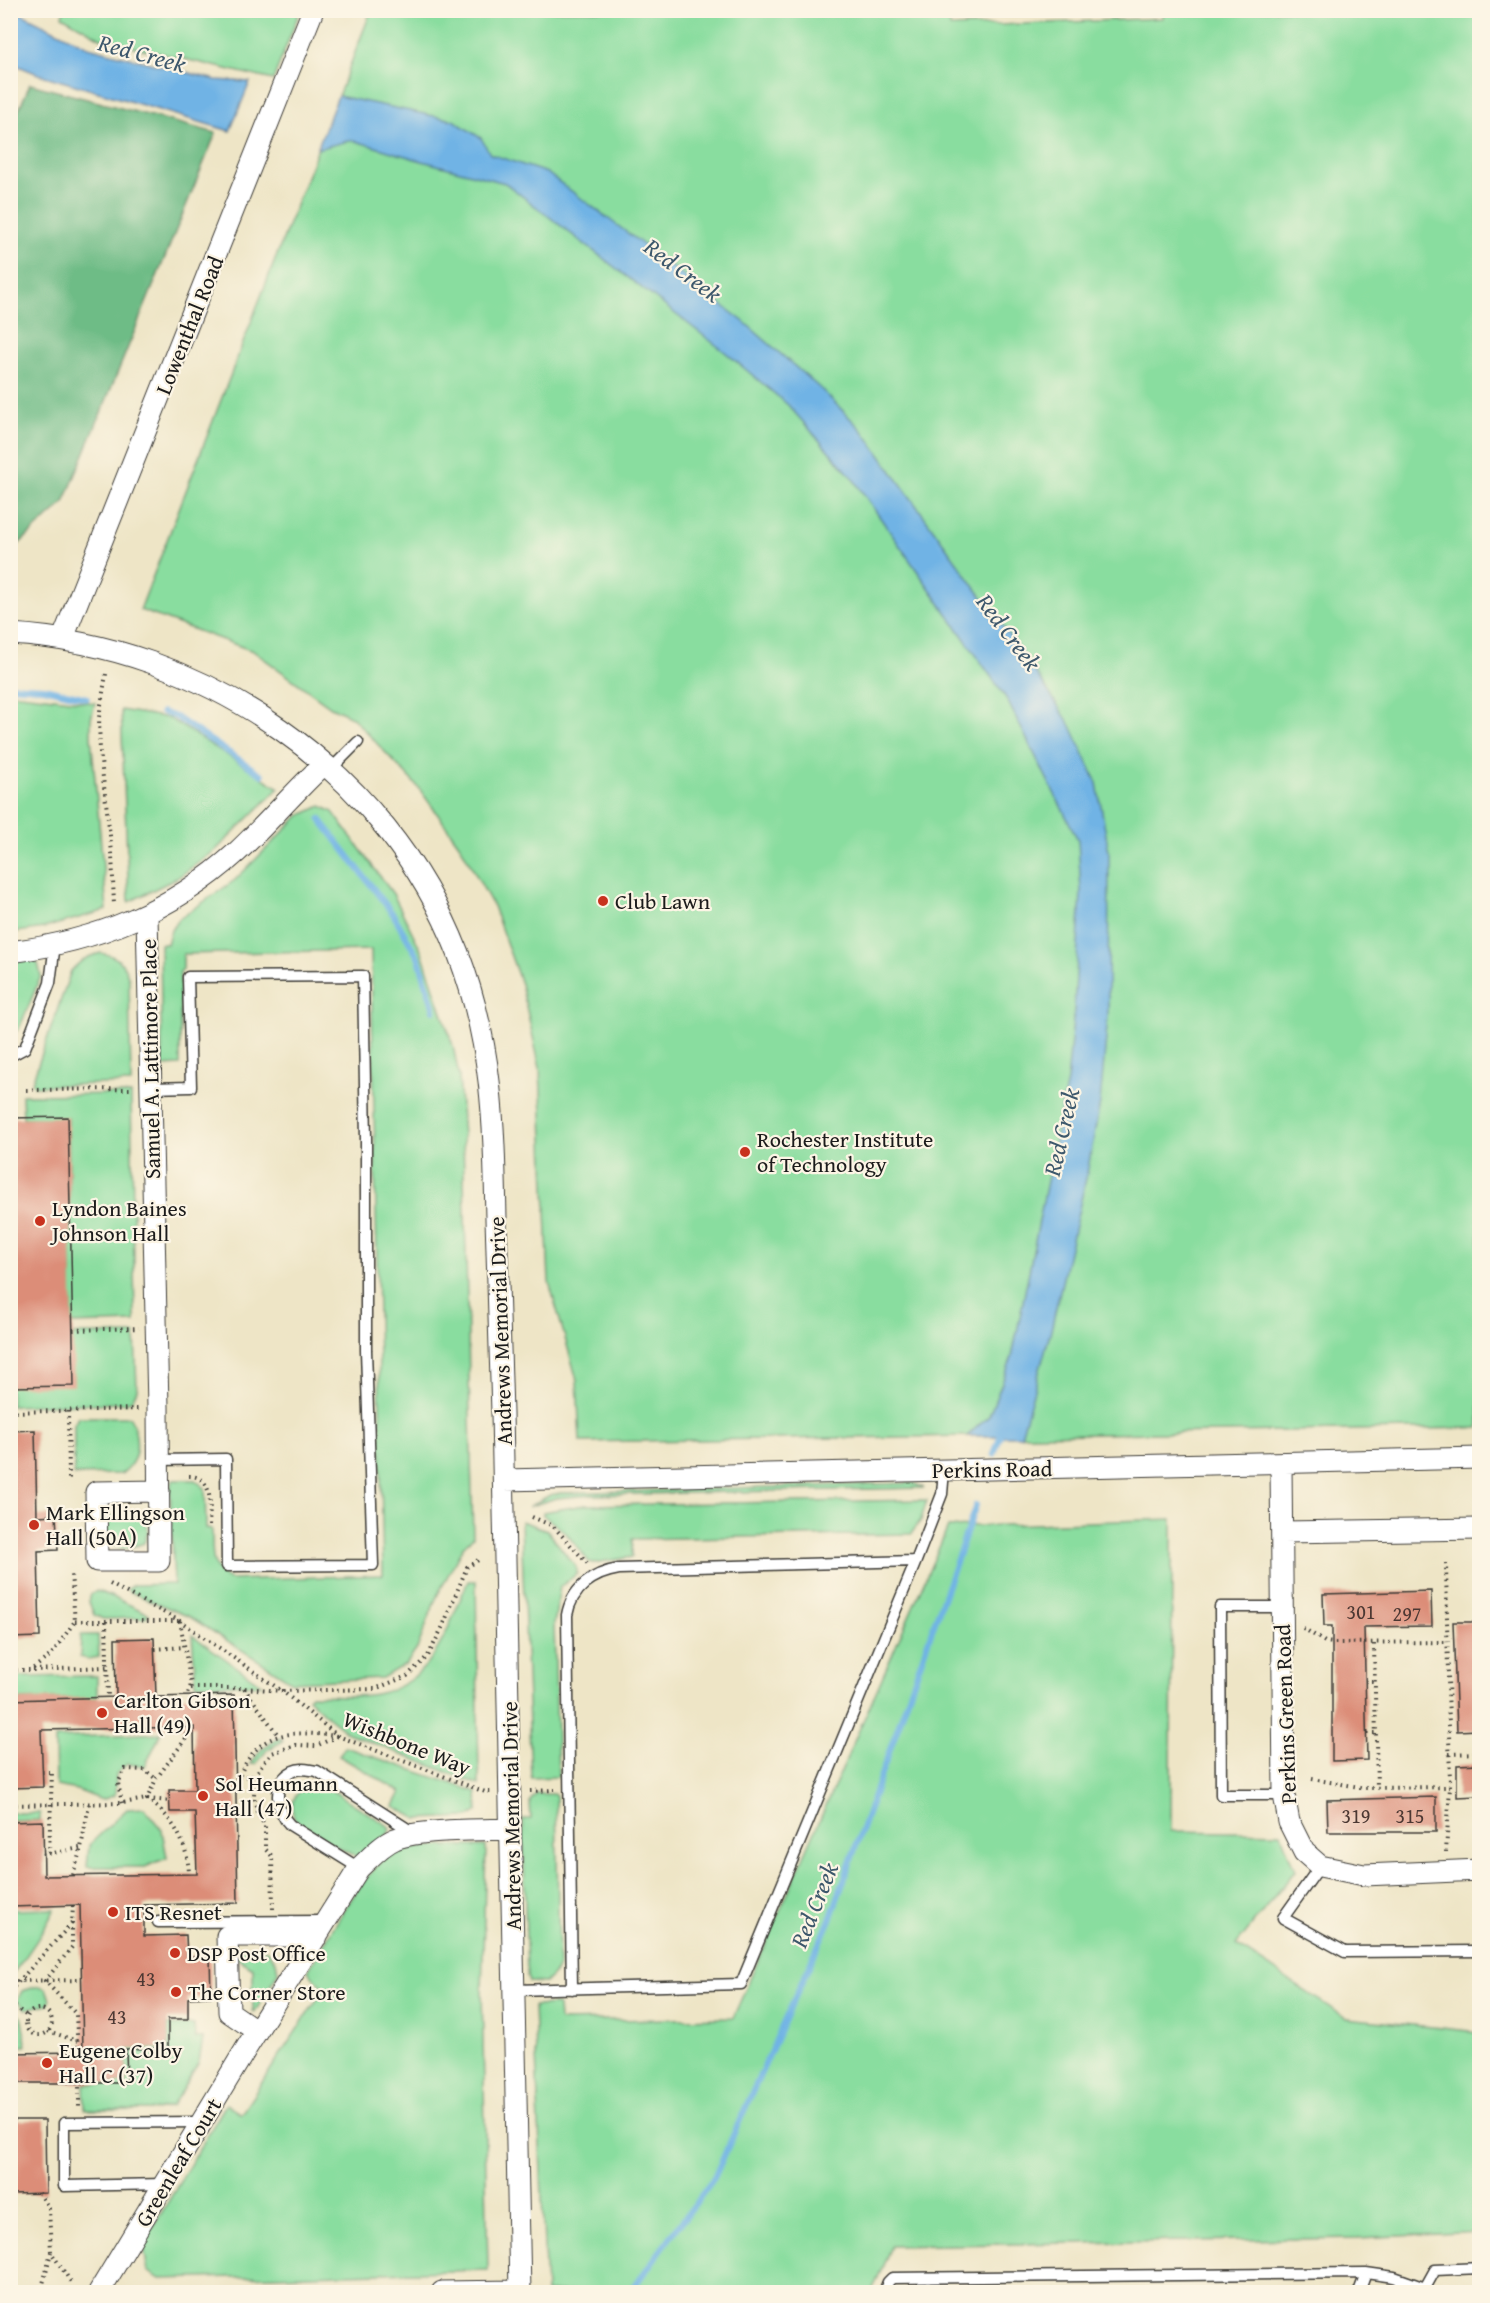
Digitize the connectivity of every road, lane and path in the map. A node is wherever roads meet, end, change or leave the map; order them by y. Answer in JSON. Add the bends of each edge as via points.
{"nodes":[{"id":1,"x":313,"y":10,"type":"edge"},
{"id":2,"x":10,"y":634,"type":"edge"},
{"id":3,"x":63,"y":638,"type":"junction"},
{"id":4,"x":106,"y":674,"type":"dead end"},
{"id":5,"x":357,"y":742,"type":"dead end"},
{"id":6,"x":327,"y":767,"type":"junction"},
{"id":7,"x":114,"y":914,"type":"dead end"},
{"id":8,"x":147,"y":915,"type":"junction"},
{"id":9,"x":55,"y":944,"type":"junction"},
{"id":10,"x":10,"y":952,"type":"edge"},
{"id":11,"x":10,"y":1056,"type":"edge"},
{"id":12,"x":143,"y":1088,"type":"junction"},
{"id":13,"x":26,"y":1090,"type":"dead end"},
{"id":14,"x":140,"y":1328,"type":"dead end"},
{"id":15,"x":73,"y":1330,"type":"dead end"},
{"id":16,"x":141,"y":1409,"type":"dead end"},
{"id":17,"x":68,"y":1411,"type":"junction"},
{"id":18,"x":10,"y":1412,"type":"edge"},
{"id":19,"x":1479,"y":1458,"type":"edge"},
{"id":20,"x":158,"y":1460,"type":"junction"},
{"id":21,"x":1281,"y":1463,"type":"junction"},
{"id":22,"x":944,"y":1470,"type":"junction"},
{"id":23,"x":186,"y":1476,"type":"dead end"},
{"id":24,"x":69,"y":1479,"type":"dead end"},
{"id":25,"x":504,"y":1480,"type":"junction"},
{"id":26,"x":159,"y":1491,"type":"dead end"},
{"id":27,"x":532,"y":1517,"type":"dead end"},
{"id":28,"x":209,"y":1528,"type":"dead end"},
{"id":29,"x":1479,"y":1528,"type":"edge"},
{"id":30,"x":1283,"y":1532,"type":"junction"},
{"id":31,"x":70,"y":1534,"type":"dead end"},
{"id":32,"x":57,"y":1535,"type":"dead end"},
{"id":33,"x":480,"y":1559,"type":"dead end"},
{"id":34,"x":916,"y":1561,"type":"junction"},
{"id":35,"x":1446,"y":1563,"type":"dead end"},
{"id":36,"x":71,"y":1574,"type":"dead end"},
{"id":37,"x":597,"y":1574,"type":"junction"},
{"id":38,"x":110,"y":1584,"type":"dead end"},
{"id":39,"x":1281,"y":1610,"type":"junction"},
{"id":40,"x":180,"y":1620,"type":"junction"},
{"id":41,"x":75,"y":1621,"type":"junction"},
{"id":42,"x":106,"y":1621,"type":"junction"},
{"id":43,"x":1448,"y":1642,"type":"junction"},
{"id":44,"x":1374,"y":1644,"type":"junction"},
{"id":45,"x":185,"y":1647,"type":"junction"},
{"id":46,"x":155,"y":1649,"type":"dead end"},
{"id":47,"x":107,"y":1667,"type":"junction"},
{"id":48,"x":10,"y":1670,"type":"edge"},
{"id":49,"x":31,"y":1670,"type":"junction"},
{"id":50,"x":1365,"y":1681,"type":"dead end"},
{"id":51,"x":1375,"y":1681,"type":"junction"},
{"id":52,"x":191,"y":1688,"type":"junction"},
{"id":53,"x":244,"y":1688,"type":"junction"},
{"id":54,"x":282,"y":1690,"type":"junction"},
{"id":55,"x":187,"y":1696,"type":"dead end"},
{"id":56,"x":108,"y":1698,"type":"dead end"},
{"id":57,"x":188,"y":1727,"type":"dead end"},
{"id":58,"x":1367,"y":1733,"type":"dead end"},
{"id":59,"x":1376,"y":1733,"type":"junction"},
{"id":60,"x":278,"y":1735,"type":"junction"},
{"id":61,"x":338,"y":1736,"type":"junction"},
{"id":62,"x":1449,"y":1754,"type":"junction"},
{"id":63,"x":1479,"y":1754,"type":"edge"},
{"id":64,"x":42,"y":1772,"type":"dead end"},
{"id":65,"x":255,"y":1776,"type":"dead end"},
{"id":66,"x":156,"y":1779,"type":"junction"},
{"id":67,"x":1312,"y":1779,"type":"dead end"},
{"id":68,"x":570,"y":1784,"type":"junction"},
{"id":69,"x":1450,"y":1787,"type":"junction"},
{"id":70,"x":1377,"y":1788,"type":"junction"},
{"id":71,"x":525,"y":1791,"type":"dead end"},
{"id":72,"x":497,"y":1792,"type":"dead end"},
{"id":73,"x":1284,"y":1795,"type":"junction"},
{"id":74,"x":147,"y":1798,"type":"junction"},
{"id":75,"x":170,"y":1801,"type":"dead end"},
{"id":76,"x":122,"y":1803,"type":"junction"},
{"id":77,"x":52,"y":1804,"type":"junction"},
{"id":78,"x":89,"y":1804,"type":"junction"},
{"id":79,"x":10,"y":1805,"type":"edge"},
{"id":80,"x":510,"y":1829,"type":"junction"},
{"id":81,"x":417,"y":1834,"type":"junction"},
{"id":82,"x":81,"y":1848,"type":"junction"},
{"id":83,"x":1320,"y":1866,"type":"junction"},
{"id":84,"x":359,"y":1868,"type":"junction"},
{"id":85,"x":1479,"y":1870,"type":"edge"},
{"id":86,"x":1446,"y":1871,"type":"junction"},
{"id":87,"x":189,"y":1874,"type":"dead end"},
{"id":88,"x":73,"y":1875,"type":"dead end"},
{"id":89,"x":73,"y":1906,"type":"dead end"},
{"id":90,"x":158,"y":1922,"type":"dead end"},
{"id":91,"x":72,"y":1923,"type":"junction"},
{"id":92,"x":322,"y":1929,"type":"junction"},
{"id":93,"x":1479,"y":1951,"type":"edge"},
{"id":94,"x":45,"y":1980,"type":"junction"},
{"id":95,"x":81,"y":1980,"type":"dead end"},
{"id":96,"x":10,"y":1981,"type":"edge"},
{"id":97,"x":19,"y":1981,"type":"junction"},
{"id":98,"x":572,"y":1989,"type":"junction"},
{"id":99,"x":10,"y":1990,"type":"edge"},
{"id":100,"x":515,"y":1990,"type":"junction"},
{"id":101,"x":10,"y":2003,"type":"edge"},
{"id":102,"x":27,"y":2016,"type":"junction"},
{"id":103,"x":48,"y":2031,"type":"junction"},
{"id":104,"x":258,"y":2031,"type":"junction"},
{"id":105,"x":77,"y":2041,"type":"junction"},
{"id":106,"x":78,"y":2052,"type":"dead end"},
{"id":107,"x":79,"y":2081,"type":"dead end"},
{"id":108,"x":80,"y":2114,"type":"dead end"},
{"id":109,"x":202,"y":2122,"type":"junction"},
{"id":110,"x":165,"y":2184,"type":"junction"},
{"id":111,"x":39,"y":2193,"type":"dead end"},
{"id":112,"x":51,"y":2252,"type":"junction"},
{"id":113,"x":1479,"y":2268,"type":"edge"},
{"id":114,"x":1366,"y":2273,"type":"junction"},
{"id":115,"x":71,"y":2282,"type":"dead end"},
{"id":116,"x":42,"y":2288,"type":"dead end"},
{"id":117,"x":1424,"y":2290,"type":"edge"},
{"id":118,"x":99,"y":2292,"type":"edge"},
{"id":119,"x":442,"y":2292,"type":"edge"},
{"id":120,"x":520,"y":2292,"type":"edge"},
{"id":121,"x":884,"y":2292,"type":"edge"},
{"id":122,"x":1359,"y":2292,"type":"edge"}],
"edges":[{"from":1,"to":3,"type":"street","name":"Lowenthal Road"},
{"from":2,"to":3,"type":"street","name":"Andrews Memorial Drive"},
{"from":3,"to":6,"type":"street","name":"Andrews Memorial Drive","via":[[149,661],[208,686],[259,713]]},
{"from":4,"to":7,"type":"path","via":[[99,717],[100,753],[112,852]]},
{"from":5,"to":6,"type":"lane"},
{"from":6,"to":8,"type":"street","via":[[205,879]]},
{"from":6,"to":25,"type":"street","name":"Andrews Memorial Drive","via":[[380,823],[420,878],[457,951],[481,1026],[494,1121]]},
{"from":8,"to":9,"type":"street"},
{"from":8,"to":12,"type":"street","name":"Samuel A. Lattimore Place"},
{"from":9,"to":10,"type":"street"},
{"from":9,"to":11,"type":"lane","via":[[50,983],[25,1048]]},
{"from":12,"to":13,"type":"path"},
{"from":12,"to":20,"type":"street","name":"Samuel A. Lattimore Place"},
{"from":12,"to":20,"type":"lane","via":[[191,1087],[188,977],[363,976],[366,1350],[373,1564],[226,1566],[226,1460]]},
{"from":14,"to":15,"type":"path"},
{"from":16,"to":17,"type":"path"},
{"from":17,"to":18,"type":"path"},
{"from":17,"to":24,"type":"path"},
{"from":19,"to":21,"type":"street","name":"Perkins Road"},
{"from":20,"to":26,"type":"street","name":"Samuel A. Lattimore Place"},
{"from":21,"to":22,"type":"street","name":"Perkins Road"},
{"from":21,"to":30,"type":"street","name":"Perkins Green Road"},
{"from":22,"to":25,"type":"street","name":"Perkins Road"},
{"from":22,"to":34,"type":"lane","via":[[942,1494]]},
{"from":23,"to":28,"type":"path","via":[[196,1476],[209,1489]]},
{"from":25,"to":80,"type":"street","name":"Andrews Memorial Drive"},
{"from":27,"to":37,"type":"path","via":[[553,1526]]},
{"from":29,"to":30,"type":"street"},
{"from":30,"to":39,"type":"street","name":"Perkins Green Road"},
{"from":31,"to":32,"type":"path"},
{"from":33,"to":54,"type":"path","name":"Wishbone Way","via":[[467,1566],[428,1656],[407,1676],[375,1689]]},
{"from":34,"to":37,"type":"lane","via":[[633,1568]]},
{"from":34,"to":98,"type":"lane","via":[[741,1984]]},
{"from":35,"to":43,"type":"path"},
{"from":36,"to":41,"type":"path"},
{"from":37,"to":68,"type":"lane","via":[[573,1596],[567,1615]]},
{"from":38,"to":40,"type":"path","name":"Wishbone Way"},
{"from":39,"to":44,"type":"path","via":[[1325,1642]]},
{"from":39,"to":73,"type":"street","name":"Perkins Green Road"},
{"from":39,"to":73,"type":"lane","via":[[1220,1607],[1221,1795]]},
{"from":40,"to":42,"type":"path"},
{"from":40,"to":45,"type":"path"},
{"from":40,"to":54,"type":"path","name":"Wishbone Way"},
{"from":41,"to":42,"type":"path"},
{"from":41,"to":49,"type":"path","via":[[51,1655]]},
{"from":42,"to":47,"type":"path"},
{"from":43,"to":44,"type":"path"},
{"from":43,"to":62,"type":"path"},
{"from":44,"to":51,"type":"path"},
{"from":45,"to":46,"type":"path"},
{"from":45,"to":52,"type":"path"},
{"from":47,"to":49,"type":"path"},
{"from":47,"to":56,"type":"path"},
{"from":48,"to":49,"type":"path"},
{"from":50,"to":51,"type":"path"},
{"from":51,"to":59,"type":"path"},
{"from":52,"to":53,"type":"path","name":"Wishbone Way"},
{"from":52,"to":55,"type":"path"},
{"from":53,"to":54,"type":"path","name":"Wishbone Way"},
{"from":53,"to":60,"type":"path"},
{"from":54,"to":61,"type":"path","name":"Wishbone Way"},
{"from":57,"to":66,"type":"path","via":[[188,1737]]},
{"from":58,"to":59,"type":"path"},
{"from":59,"to":70,"type":"path"},
{"from":60,"to":61,"type":"path","via":[[306,1732]]},
{"from":60,"to":65,"type":"path","via":[[258,1748],[237,1777]]},
{"from":61,"to":72,"type":"path","name":"Wishbone Way","via":[[485,1792]]},
{"from":62,"to":63,"type":"path"},
{"from":62,"to":69,"type":"path"},
{"from":64,"to":77,"type":"path","via":[[52,1772]]},
{"from":66,"to":74,"type":"path"},
{"from":66,"to":76,"type":"path","via":[[144,1770],[125,1769],[118,1783]]},
{"from":67,"to":70,"type":"path"},
{"from":68,"to":71,"type":"path","via":[[555,1790]]},
{"from":68,"to":98,"type":"lane"},
{"from":69,"to":70,"type":"path"},
{"from":69,"to":86,"type":"path"},
{"from":73,"to":83,"type":"street","name":"Perkins Green Road","via":[[1289,1822],[1304,1852]]},
{"from":74,"to":75,"type":"path"},
{"from":74,"to":76,"type":"path"},
{"from":74,"to":87,"type":"path","via":[[158,1806],[184,1843]]},
{"from":76,"to":78,"type":"path"},
{"from":77,"to":78,"type":"path"},
{"from":77,"to":79,"type":"path"},
{"from":77,"to":82,"type":"path","via":[[46,1854]]},
{"from":78,"to":82,"type":"path"},
{"from":80,"to":81,"type":"street","name":"Greenleaf Court"},
{"from":80,"to":100,"type":"street","name":"Andrews Memorial Drive"},
{"from":81,"to":84,"type":"street","name":"Greenleaf Court","via":[[395,1839]]},
{"from":81,"to":84,"type":"lane","via":[[317,1771],[292,1771],[277,1801],[284,1819]]},
{"from":82,"to":88,"type":"path"},
{"from":83,"to":86,"type":"street","via":[[1364,1875]]},
{"from":83,"to":93,"type":"lane","via":[[1283,1918],[1345,1952]]},
{"from":84,"to":92,"type":"street","name":"Greenleaf Court"},
{"from":85,"to":86,"type":"street"},
{"from":89,"to":91,"type":"path"},
{"from":90,"to":92,"type":"lane"},
{"from":91,"to":94,"type":"path","via":[[72,1947]]},
{"from":91,"to":97,"type":"path"},
{"from":92,"to":104,"type":"street","name":"Greenleaf Court"},
{"from":92,"to":104,"type":"street","via":[[227,1936],[229,2012]]},
{"from":94,"to":95,"type":"path"},
{"from":94,"to":97,"type":"path"},
{"from":94,"to":105,"type":"path","via":[[76,2014]]},
{"from":96,"to":97,"type":"path"},
{"from":97,"to":99,"type":"path"},
{"from":98,"to":100,"type":"lane"},
{"from":100,"to":120,"type":"street","name":"Andrews Memorial Drive"},
{"from":101,"to":102,"type":"path"},
{"from":102,"to":103,"type":"path","via":[[31,2032]]},
{"from":102,"to":103,"type":"path","via":[[37,2009],[49,2013],[52,2020]]},
{"from":103,"to":105,"type":"path"},
{"from":104,"to":109,"type":"street","name":"Greenleaf Court"},
{"from":105,"to":106,"type":"path"},
{"from":107,"to":108,"type":"path"},
{"from":109,"to":110,"type":"street","name":"Greenleaf Court"},
{"from":109,"to":110,"type":"lane","via":[[64,2123],[64,2186]]},
{"from":110,"to":118,"type":"street","name":"Greenleaf Court"},
{"from":111,"to":112,"type":"path","via":[[49,2208]]},
{"from":112,"to":115,"type":"path"},
{"from":112,"to":116,"type":"path"},
{"from":113,"to":117,"type":"lane","via":[[1435,2270]]},
{"from":114,"to":117,"type":"lane","via":[[1394,2277]]},
{"from":114,"to":121,"type":"lane","via":[[892,2278]]},
{"from":114,"to":122,"type":"lane"},
{"from":119,"to":120,"type":"street"}]}
